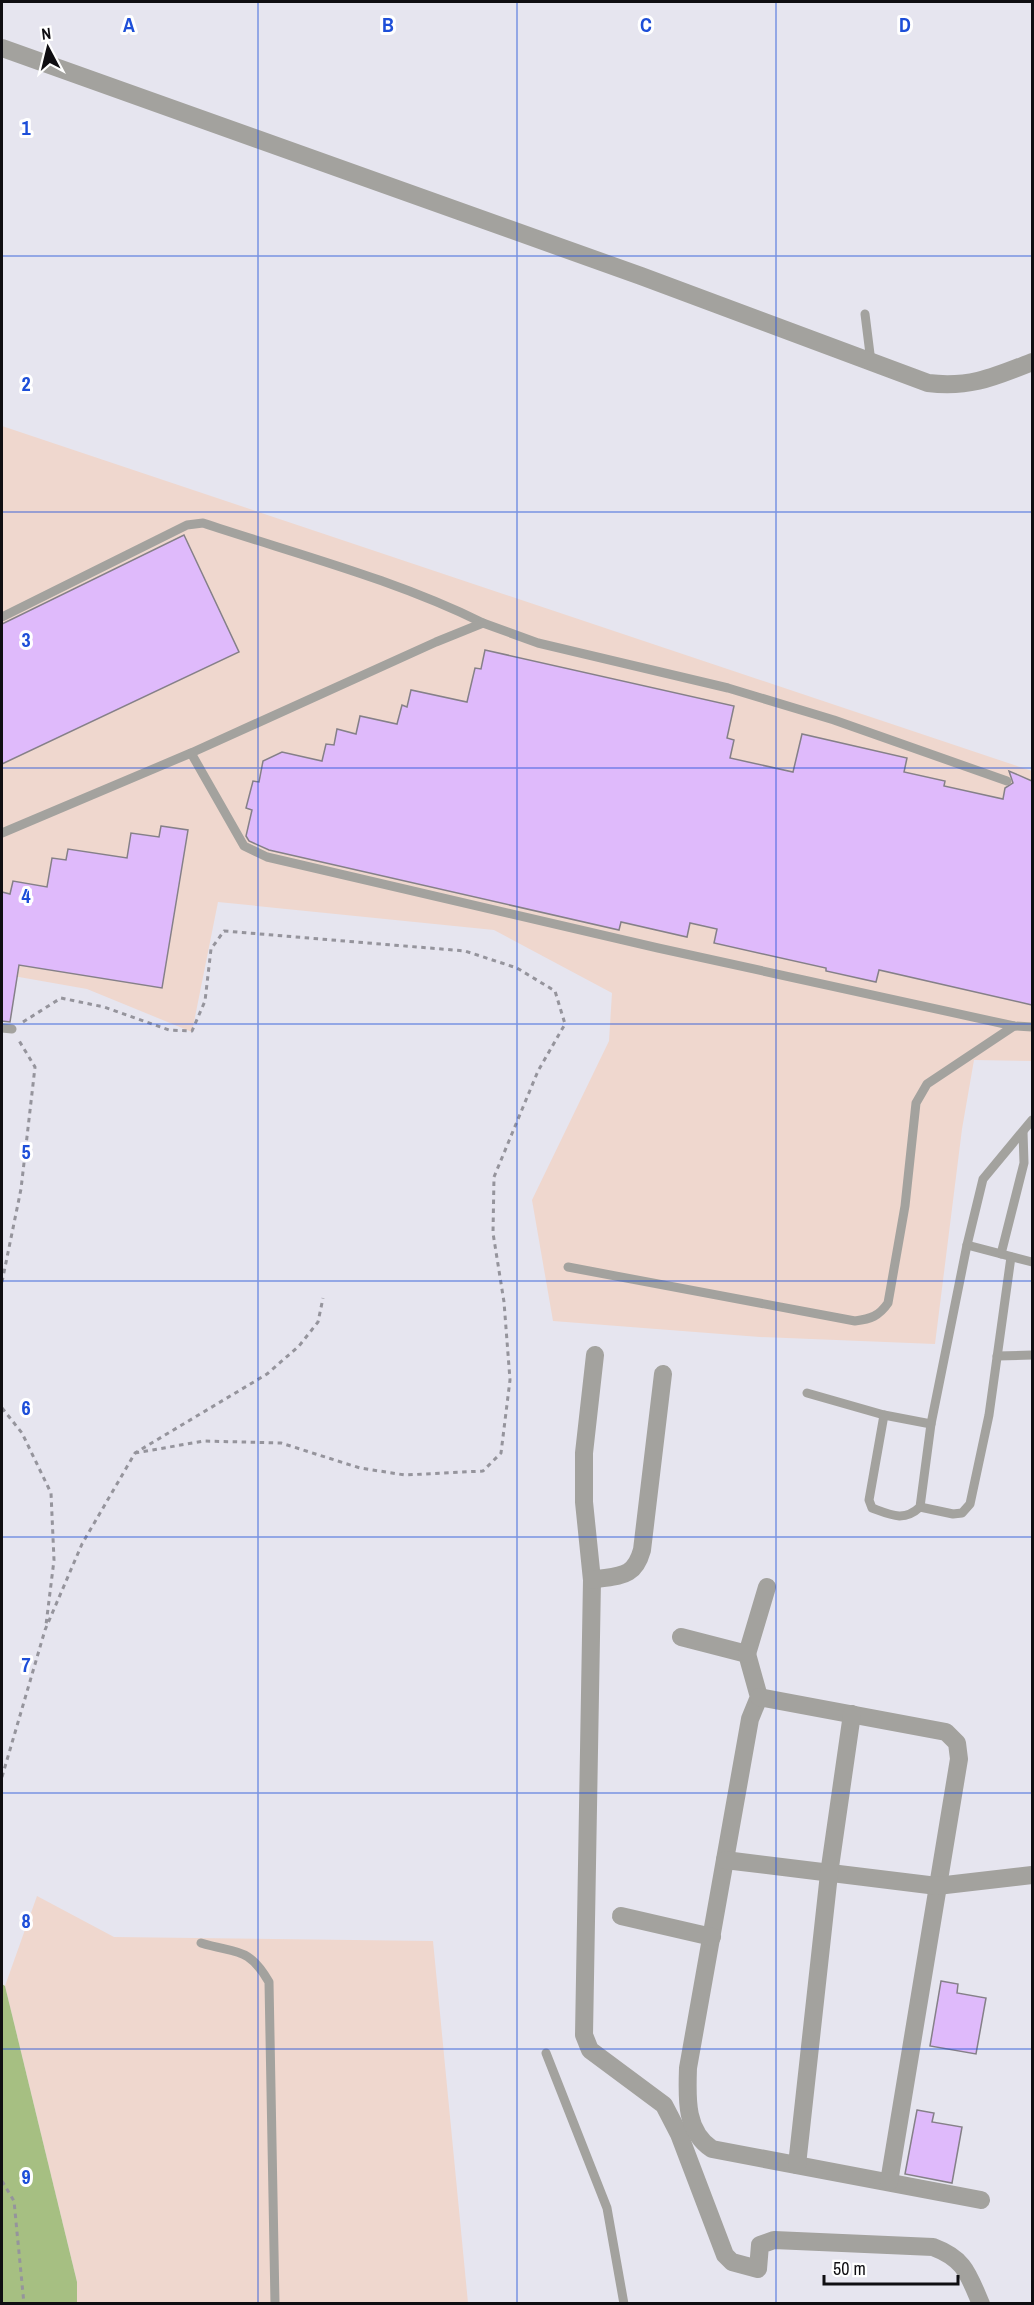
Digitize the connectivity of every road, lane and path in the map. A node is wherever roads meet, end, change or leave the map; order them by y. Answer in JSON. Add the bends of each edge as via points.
{"nodes":[{"id":1,"x":2,"y":48,"type":"edge"},
{"id":2,"x":865,"y":314,"type":"dead end"},
{"id":3,"x":1032,"y":362,"type":"edge"},
{"id":4,"x":871,"y":364,"type":"junction"},
{"id":5,"x":2,"y":616,"type":"edge"},
{"id":6,"x":483,"y":623,"type":"junction"},
{"id":7,"x":191,"y":753,"type":"junction"},
{"id":8,"x":1007,"y":782,"type":"dead end"},
{"id":9,"x":2,"y":833,"type":"edge"},
{"id":10,"x":1014,"y":1026,"type":"junction"},
{"id":11,"x":1032,"y":1027,"type":"edge"},
{"id":12,"x":2,"y":1028,"type":"edge"},
{"id":13,"x":12,"y":1029,"type":"junction"},
{"id":14,"x":1032,"y":1120,"type":"edge"},
{"id":15,"x":1023,"y":1132,"type":"junction"},
{"id":16,"x":967,"y":1245,"type":"junction"},
{"id":17,"x":1001,"y":1254,"type":"junction"},
{"id":18,"x":1011,"y":1257,"type":"junction"},
{"id":19,"x":1032,"y":1262,"type":"edge"},
{"id":20,"x":568,"y":1268,"type":"dead end"},
{"id":21,"x":2,"y":1282,"type":"edge"},
{"id":22,"x":323,"y":1298,"type":"dead end"},
{"id":23,"x":595,"y":1355,"type":"dead end"},
{"id":24,"x":1032,"y":1355,"type":"edge"},
{"id":25,"x":997,"y":1356,"type":"junction"},
{"id":26,"x":663,"y":1374,"type":"dead end"},
{"id":27,"x":807,"y":1393,"type":"dead end"},
{"id":28,"x":2,"y":1408,"type":"edge"},
{"id":29,"x":884,"y":1415,"type":"junction"},
{"id":30,"x":931,"y":1424,"type":"junction"},
{"id":31,"x":135,"y":1454,"type":"junction"},
{"id":32,"x":920,"y":1507,"type":"junction"},
{"id":33,"x":592,"y":1580,"type":"junction"},
{"id":34,"x":767,"y":1587,"type":"dead end"},
{"id":35,"x":45,"y":1630,"type":"junction"},
{"id":36,"x":681,"y":1637,"type":"dead end"},
{"id":37,"x":747,"y":1654,"type":"junction"},
{"id":38,"x":759,"y":1697,"type":"junction"},
{"id":39,"x":852,"y":1714,"type":"junction"},
{"id":40,"x":2,"y":1777,"type":"edge"},
{"id":41,"x":725,"y":1860,"type":"junction"},
{"id":42,"x":829,"y":1874,"type":"junction"},
{"id":43,"x":1032,"y":1875,"type":"edge"},
{"id":44,"x":937,"y":1886,"type":"junction"},
{"id":45,"x":621,"y":1916,"type":"dead end"},
{"id":46,"x":712,"y":1937,"type":"junction"},
{"id":47,"x":201,"y":1943,"type":"dead end"},
{"id":48,"x":546,"y":2053,"type":"dead end"},
{"id":49,"x":797,"y":2165,"type":"junction"},
{"id":50,"x":2,"y":2181,"type":"edge"},
{"id":51,"x":889,"y":2182,"type":"junction"},
{"id":52,"x":981,"y":2200,"type":"dead end"},
{"id":53,"x":24,"y":2304,"type":"edge"},
{"id":54,"x":275,"y":2304,"type":"edge"},
{"id":55,"x":624,"y":2304,"type":"edge"},
{"id":56,"x":981,"y":2304,"type":"edge"}],
"edges":[{"from":1,"to":4,"type":"street","via":[[619,268]]},
{"from":2,"to":4,"type":"lane"},
{"from":3,"to":4,"type":"street","via":[[980,382],[952,386],[928,383]]},
{"from":5,"to":6,"type":"lane","via":[[176,530],[203,523],[394,586]]},
{"from":6,"to":7,"type":"lane"},
{"from":6,"to":8,"type":"lane","via":[[538,643],[739,691],[834,720]]},
{"from":7,"to":9,"type":"lane"},
{"from":7,"to":10,"type":"lane","via":[[244,846],[267,857]]},
{"from":10,"to":11,"type":"lane"},
{"from":10,"to":20,"type":"lane","via":[[927,1083],[916,1103],[905,1206],[888,1303],[881,1314],[855,1321]]},
{"from":12,"to":13,"type":"lane"},
{"from":13,"to":21,"type":"path","via":[[35,1067],[21,1189]]},
{"from":13,"to":31,"type":"path","via":[[61,998],[104,1007],[169,1030],[192,1031],[206,1001],[211,949],[224,931],[465,951],[517,968],[555,992],[565,1024],[538,1071],[494,1177],[494,1233],[510,1380],[501,1453],[483,1471],[405,1475],[360,1468],[281,1443],[204,1441]]},
{"from":14,"to":15,"type":"lane"},
{"from":15,"to":16,"type":"lane","via":[[983,1179]]},
{"from":15,"to":17,"type":"lane","via":[[1024,1163]]},
{"from":16,"to":17,"type":"lane"},
{"from":16,"to":30,"type":"lane"},
{"from":17,"to":18,"type":"lane"},
{"from":18,"to":19,"type":"lane"},
{"from":18,"to":25,"type":"lane"},
{"from":22,"to":31,"type":"path","via":[[318,1322],[299,1346],[267,1374]]},
{"from":23,"to":33,"type":"street","via":[[584,1453],[584,1503]]},
{"from":24,"to":25,"type":"lane"},
{"from":25,"to":32,"type":"lane","via":[[970,1504],[962,1513],[953,1514]]},
{"from":26,"to":33,"type":"street","via":[[638,1565],[628,1574]]},
{"from":27,"to":29,"type":"lane"},
{"from":28,"to":35,"type":"path","via":[[22,1432],[51,1493],[54,1560]]},
{"from":29,"to":30,"type":"lane"},
{"from":29,"to":32,"type":"lane","via":[[869,1492],[872,1508],[897,1517],[914,1513]]},
{"from":30,"to":32,"type":"lane"},
{"from":31,"to":35,"type":"path","via":[[82,1545]]},
{"from":33,"to":56,"type":"street","via":[[584,2035],[590,2050],[664,2105],[725,2255],[732,2262],[758,2269],[759,2245],[774,2240],[933,2247],[952,2254],[966,2269]]},
{"from":34,"to":37,"type":"street"},
{"from":35,"to":40,"type":"path"},
{"from":36,"to":37,"type":"street"},
{"from":37,"to":38,"type":"street"},
{"from":38,"to":39,"type":"street"},
{"from":38,"to":41,"type":"street","via":[[750,1719]]},
{"from":39,"to":42,"type":"street"},
{"from":39,"to":44,"type":"street","via":[[946,1732],[957,1743],[958,1759]]},
{"from":41,"to":42,"type":"street"},
{"from":41,"to":46,"type":"street"},
{"from":42,"to":44,"type":"street"},
{"from":42,"to":49,"type":"street"},
{"from":43,"to":44,"type":"street"},
{"from":44,"to":51,"type":"street"},
{"from":45,"to":46,"type":"street"},
{"from":46,"to":49,"type":"street","via":[[688,2068],[691,2123],[700,2141],[712,2149]]},
{"from":47,"to":54,"type":"lane","via":[[246,1954],[259,1964],[269,1982]]},
{"from":48,"to":55,"type":"lane","via":[[607,2208]]},
{"from":49,"to":51,"type":"street"},
{"from":50,"to":53,"type":"path","via":[[14,2201]]},
{"from":51,"to":52,"type":"street"}]}
